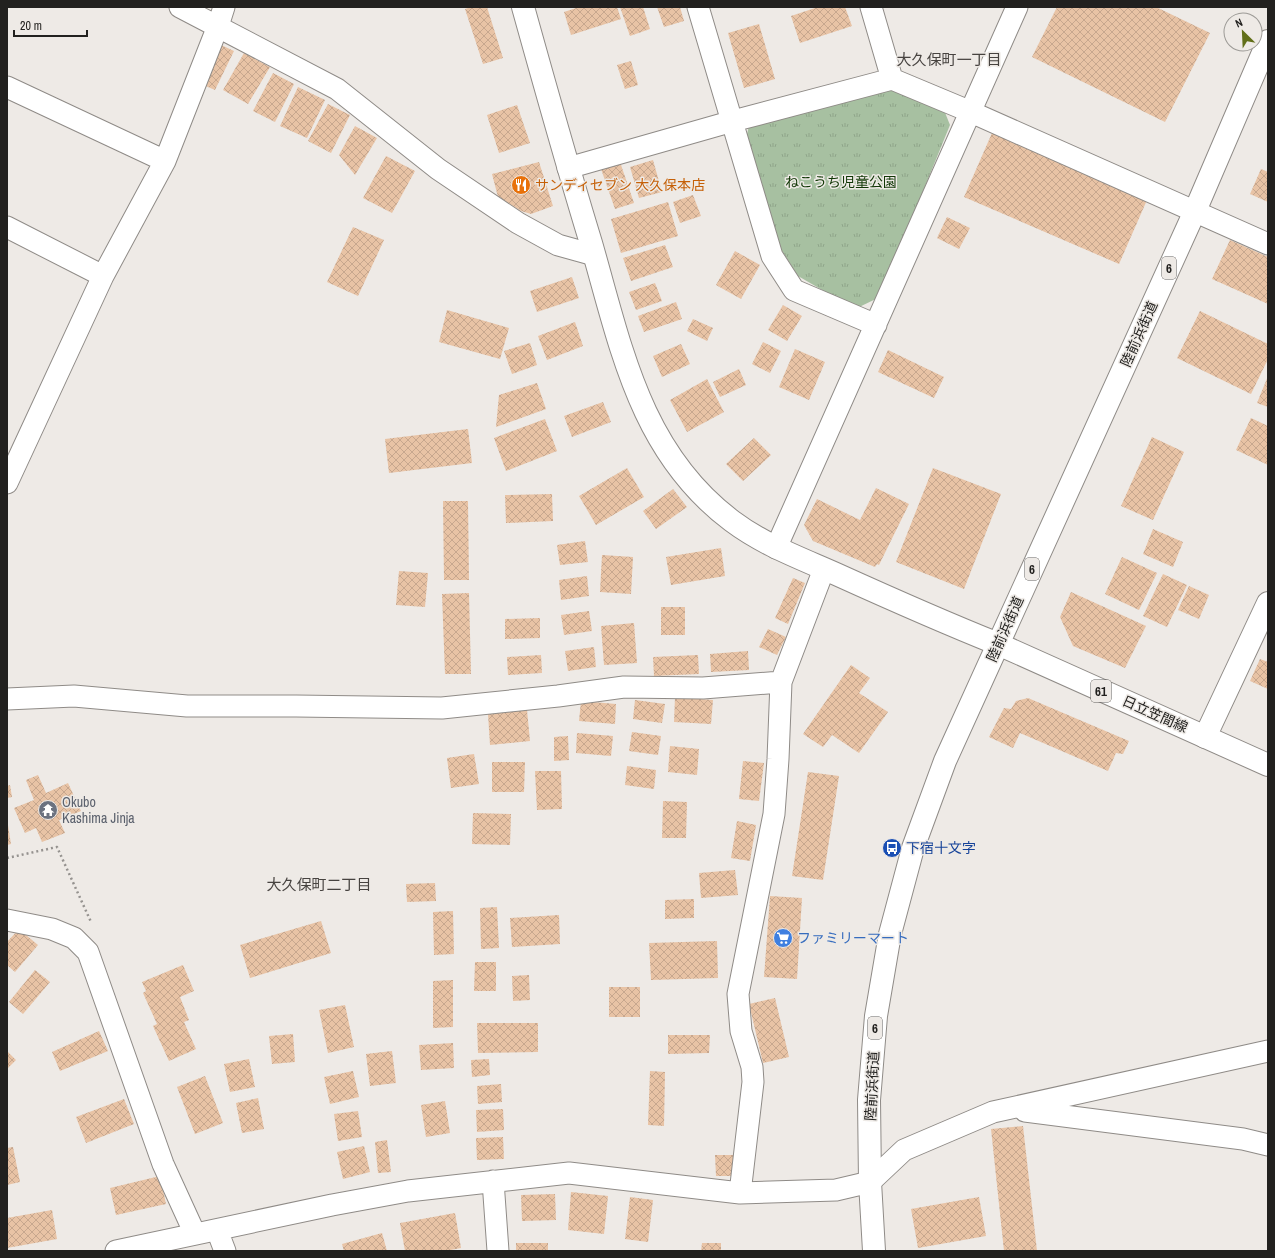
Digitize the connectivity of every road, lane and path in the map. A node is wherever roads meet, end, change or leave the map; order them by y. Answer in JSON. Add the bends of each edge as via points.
{"nodes":[{"id":1,"x":180,"y":7,"type":"edge"},
{"id":2,"x":523,"y":7,"type":"edge"},
{"id":3,"x":698,"y":7,"type":"edge"},
{"id":4,"x":871,"y":7,"type":"edge"},
{"id":5,"x":1017,"y":7,"type":"edge"},
{"id":6,"x":221,"y":17,"type":"edge"},
{"id":7,"x":1268,"y":41,"type":"edge"},
{"id":8,"x":892,"y":79,"type":"junction"},
{"id":9,"x":7,"y":87,"type":"edge"},
{"id":10,"x":971,"y":112,"type":"junction"},
{"id":11,"x":733,"y":122,"type":"junction"},
{"id":12,"x":165,"y":161,"type":"junction"},
{"id":13,"x":568,"y":168,"type":"junction"},
{"id":14,"x":1195,"y":211,"type":"junction"},
{"id":15,"x":7,"y":227,"type":"edge"},
{"id":16,"x":1268,"y":244,"type":"edge"},
{"id":17,"x":594,"y":255,"type":"junction"},
{"id":18,"x":103,"y":276,"type":"junction"},
{"id":19,"x":876,"y":325,"type":"junction"},
{"id":20,"x":7,"y":483,"type":"edge"},
{"id":21,"x":776,"y":548,"type":"junction"},
{"id":22,"x":824,"y":569,"type":"junction"},
{"id":23,"x":1268,"y":603,"type":"edge"},
{"id":24,"x":998,"y":644,"type":"junction"},
{"id":25,"x":781,"y":682,"type":"junction"},
{"id":26,"x":7,"y":699,"type":"edge"},
{"id":27,"x":1205,"y":737,"type":"junction"},
{"id":28,"x":1268,"y":765,"type":"edge"},
{"id":29,"x":7,"y":920,"type":"edge"},
{"id":30,"x":1268,"y":1051,"type":"edge"},
{"id":31,"x":1011,"y":1109,"type":"junction"},
{"id":32,"x":1268,"y":1145,"type":"edge"},
{"id":33,"x":493,"y":1181,"type":"junction"},
{"id":34,"x":870,"y":1182,"type":"junction"},
{"id":35,"x":740,"y":1193,"type":"junction"},
{"id":36,"x":217,"y":1230,"type":"junction"},
{"id":37,"x":195,"y":1234,"type":"junction"},
{"id":38,"x":116,"y":1251,"type":"edge"},
{"id":39,"x":225,"y":1251,"type":"edge"},
{"id":40,"x":498,"y":1251,"type":"edge"},
{"id":41,"x":874,"y":1251,"type":"edge"}],
"edges":[{"from":1,"to":6,"type":"street"},
{"from":2,"to":13,"type":"main road","name":"日立笠間線"},
{"from":3,"to":11,"type":"street"},
{"from":4,"to":8,"type":"street"},
{"from":5,"to":10,"type":"street"},
{"from":6,"to":12,"type":"street"},
{"from":6,"to":17,"type":"street","via":[[337,89],[438,169],[518,223],[558,245]]},
{"from":7,"to":14,"type":"main road","name":"陸前浜街道","number":"6"},
{"from":8,"to":10,"type":"street"},
{"from":8,"to":11,"type":"street"},
{"from":9,"to":12,"type":"street"},
{"from":10,"to":14,"type":"street"},
{"from":10,"to":19,"type":"street"},
{"from":11,"to":13,"type":"street"},
{"from":11,"to":19,"type":"street","via":[[772,256],[794,290]]},
{"from":12,"to":18,"type":"street"},
{"from":13,"to":17,"type":"main road","name":"日立笠間線"},
{"from":14,"to":16,"type":"street"},
{"from":14,"to":24,"type":"main road","name":"陸前浜街道","number":"6"},
{"from":15,"to":18,"type":"street"},
{"from":17,"to":21,"type":"main road","name":"日立笠間線","via":[[623,354],[639,399],[655,432],[676,465],[701,494],[732,522]]},
{"from":18,"to":20,"type":"street"},
{"from":19,"to":21,"type":"street"},
{"from":21,"to":22,"type":"main road","name":"日立笠間線"},
{"from":22,"to":24,"type":"main road","name":"日立笠間線"},
{"from":22,"to":25,"type":"street"},
{"from":23,"to":27,"type":"main road"},
{"from":24,"to":27,"type":"main road","name":"日立笠間線","number":"61"},
{"from":24,"to":34,"type":"main road","name":"陸前浜街道","number":"6","via":[[945,761],[913,848],[890,934],[876,1016],[869,1100]]},
{"from":25,"to":26,"type":"street","via":[[703,688],[624,687],[442,708],[187,706],[74,696]]},
{"from":25,"to":35,"type":"street","via":[[774,814],[738,994],[741,1031],[752,1067],[753,1082]]},
{"from":27,"to":28,"type":"main road","name":"日立笠間線","number":"61"},
{"from":29,"to":37,"type":"street","via":[[52,929],[74,938],[88,952],[163,1164]]},
{"from":30,"to":31,"type":"street"},
{"from":31,"to":32,"type":"street","via":[[1243,1139]]},
{"from":31,"to":34,"type":"street","via":[[993,1112],[904,1150]]},
{"from":33,"to":35,"type":"street","via":[[569,1173]]},
{"from":33,"to":36,"type":"street","via":[[408,1191]]},
{"from":33,"to":40,"type":"street"},
{"from":34,"to":35,"type":"street","via":[[836,1190]]},
{"from":34,"to":41,"type":"main road","name":"陸前浜街道","number":"6"},
{"from":36,"to":37,"type":"street"},
{"from":36,"to":39,"type":"street"},
{"from":37,"to":38,"type":"street"}]}
